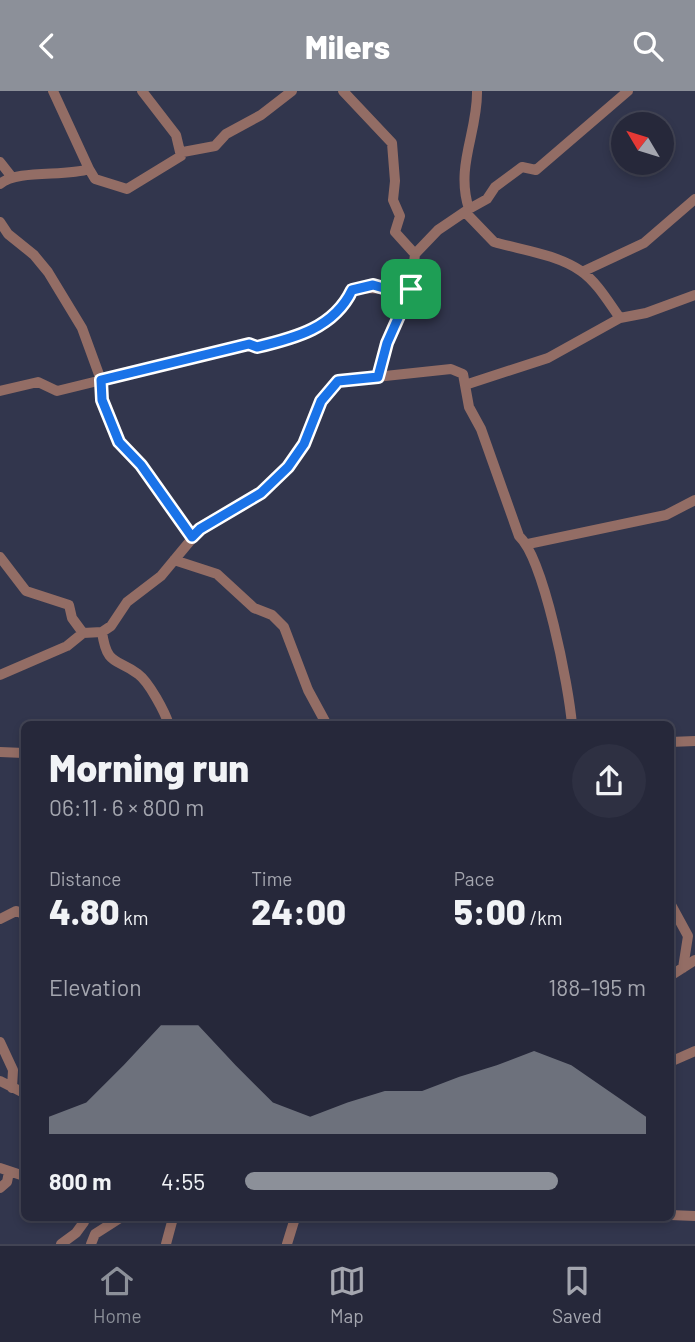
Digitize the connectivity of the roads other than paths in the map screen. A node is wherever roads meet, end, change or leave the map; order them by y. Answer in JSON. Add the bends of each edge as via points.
{"nodes":[{"id":1,"x":53,"y":91,"type":"edge"},
{"id":2,"x":142,"y":91,"type":"edge"},
{"id":3,"x":292,"y":91,"type":"edge"},
{"id":4,"x":343,"y":91,"type":"edge"},
{"id":5,"x":478,"y":91,"type":"edge"},
{"id":6,"x":628,"y":91,"type":"edge"},
{"id":7,"x":183,"y":152,"type":"junction"},
{"id":8,"x":0,"y":162,"type":"edge"},
{"id":9,"x":89,"y":169,"type":"junction"},
{"id":10,"x":11,"y":176,"type":"junction"},
{"id":11,"x":0,"y":184,"type":"edge"},
{"id":12,"x":695,"y":199,"type":"edge"},
{"id":13,"x":468,"y":211,"type":"junction"},
{"id":14,"x":0,"y":222,"type":"edge"},
{"id":15,"x":415,"y":254,"type":"junction"},
{"id":16,"x":582,"y":272,"type":"junction"},
{"id":17,"x":411,"y":289,"type":"junction"},
{"id":18,"x":695,"y":295,"type":"edge"},
{"id":19,"x":620,"y":318,"type":"junction"},
{"id":20,"x":378,"y":377,"type":"junction"},
{"id":21,"x":101,"y":380,"type":"junction"},
{"id":22,"x":466,"y":385,"type":"junction"},
{"id":23,"x":0,"y":391,"type":"edge"},
{"id":24,"x":695,"y":500,"type":"edge"},
{"id":25,"x":192,"y":537,"type":"junction"},
{"id":26,"x":528,"y":544,"type":"junction"},
{"id":27,"x":0,"y":557,"type":"edge"},
{"id":28,"x":174,"y":560,"type":"junction"},
{"id":29,"x":102,"y":632,"type":"junction"},
{"id":30,"x":83,"y":633,"type":"junction"},
{"id":31,"x":0,"y":675,"type":"edge"},
{"id":32,"x":168,"y":721,"type":"edge"},
{"id":33,"x":325,"y":721,"type":"edge"},
{"id":34,"x":571,"y":721,"type":"edge"},
{"id":35,"x":695,"y":741,"type":"edge"},
{"id":36,"x":674,"y":742,"type":"edge"},
{"id":37,"x":0,"y":752,"type":"edge"},
{"id":38,"x":21,"y":753,"type":"edge"},
{"id":39,"x":674,"y":910,"type":"edge"},
{"id":40,"x":21,"y":913,"type":"edge"},
{"id":41,"x":0,"y":919,"type":"edge"},
{"id":42,"x":695,"y":960,"type":"edge"},
{"id":43,"x":683,"y":968,"type":"junction"},
{"id":44,"x":674,"y":974,"type":"edge"},
{"id":45,"x":0,"y":1042,"type":"edge"},
{"id":46,"x":695,"y":1051,"type":"edge"},
{"id":47,"x":674,"y":1060,"type":"edge"},
{"id":48,"x":0,"y":1081,"type":"edge"},
{"id":49,"x":12,"y":1088,"type":"junction"},
{"id":50,"x":21,"y":1092,"type":"edge"},
{"id":51,"x":5,"y":1170,"type":"edge"},
{"id":52,"x":0,"y":1188,"type":"edge"},
{"id":53,"x":674,"y":1215,"type":"edge"},
{"id":54,"x":695,"y":1216,"type":"edge"},
{"id":55,"x":83,"y":1221,"type":"edge"},
{"id":56,"x":84,"y":1221,"type":"edge"},
{"id":57,"x":115,"y":1221,"type":"edge"},
{"id":58,"x":172,"y":1221,"type":"edge"},
{"id":59,"x":294,"y":1221,"type":"edge"},
{"id":60,"x":61,"y":1244,"type":"edge"},
{"id":61,"x":91,"y":1244,"type":"edge"},
{"id":62,"x":166,"y":1244,"type":"edge"},
{"id":63,"x":287,"y":1244,"type":"edge"}],
"edges":[{"from":1,"to":9,"type":"street"},
{"from":2,"to":7,"type":"street","via":[[176,135]]},
{"from":3,"to":7,"type":"street","via":[[215,146]]},
{"from":4,"to":15,"type":"street","via":[[391,143],[393,200],[400,216],[395,232]]},
{"from":5,"to":13,"type":"street","via":[[465,173]]},
{"from":6,"to":13,"type":"street","via":[[536,170],[523,167]]},
{"from":7,"to":9,"type":"street","via":[[127,189],[95,179]]},
{"from":8,"to":10,"type":"street"},
{"from":9,"to":10,"type":"street"},
{"from":10,"to":11,"type":"street"},
{"from":12,"to":16,"type":"street","via":[[644,243]]},
{"from":13,"to":15,"type":"street","via":[[438,230]]},
{"from":13,"to":16,"type":"street","via":[[488,239]]},
{"from":14,"to":21,"type":"street","via":[[48,272],[92,347]]},
{"from":15,"to":17,"type":"street"},
{"from":16,"to":19,"type":"street"},
{"from":17,"to":20,"type":"street","via":[[387,343]]},
{"from":17,"to":21,"type":"street","via":[[394,291],[373,285],[352,290],[344,307],[306,335]]},
{"from":18,"to":19,"type":"street"},
{"from":19,"to":22,"type":"street","via":[[548,358]]},
{"from":20,"to":22,"type":"street","via":[[451,369],[463,375]]},
{"from":20,"to":25,"type":"street","via":[[338,381],[321,401],[304,444],[288,467],[261,493]]},
{"from":21,"to":23,"type":"street","via":[[57,391],[38,381]]},
{"from":21,"to":25,"type":"street","via":[[102,400],[119,442]]},
{"from":22,"to":26,"type":"street","via":[[469,407],[519,535]]},
{"from":24,"to":26,"type":"street","via":[[666,515]]},
{"from":25,"to":28,"type":"street"},
{"from":26,"to":34,"type":"street","via":[[551,618]]},
{"from":27,"to":30,"type":"street","via":[[26,591],[69,605]]},
{"from":28,"to":29,"type":"street","via":[[127,602]]},
{"from":28,"to":33,"type":"street","via":[[217,574],[254,608],[272,615],[284,628]]},
{"from":29,"to":30,"type":"street"},
{"from":29,"to":32,"type":"street","via":[[115,664],[138,674],[162,704]]},
{"from":30,"to":31,"type":"street","via":[[67,646]]},
{"from":35,"to":36,"type":"street"},
{"from":37,"to":38,"type":"street"},
{"from":39,"to":43,"type":"street","via":[[688,936]]},
{"from":40,"to":41,"type":"street"},
{"from":42,"to":43,"type":"street"},
{"from":43,"to":44,"type":"street"},
{"from":45,"to":49,"type":"street","via":[[13,1070]]},
{"from":46,"to":47,"type":"street"},
{"from":48,"to":49,"type":"street"},
{"from":49,"to":50,"type":"street"},
{"from":51,"to":52,"type":"street","via":[[7,1182]]},
{"from":53,"to":54,"type":"street"},
{"from":55,"to":60,"type":"street"},
{"from":56,"to":61,"type":"street"},
{"from":57,"to":61,"type":"street","via":[[95,1234]]},
{"from":58,"to":62,"type":"street"},
{"from":59,"to":63,"type":"street"}]}
